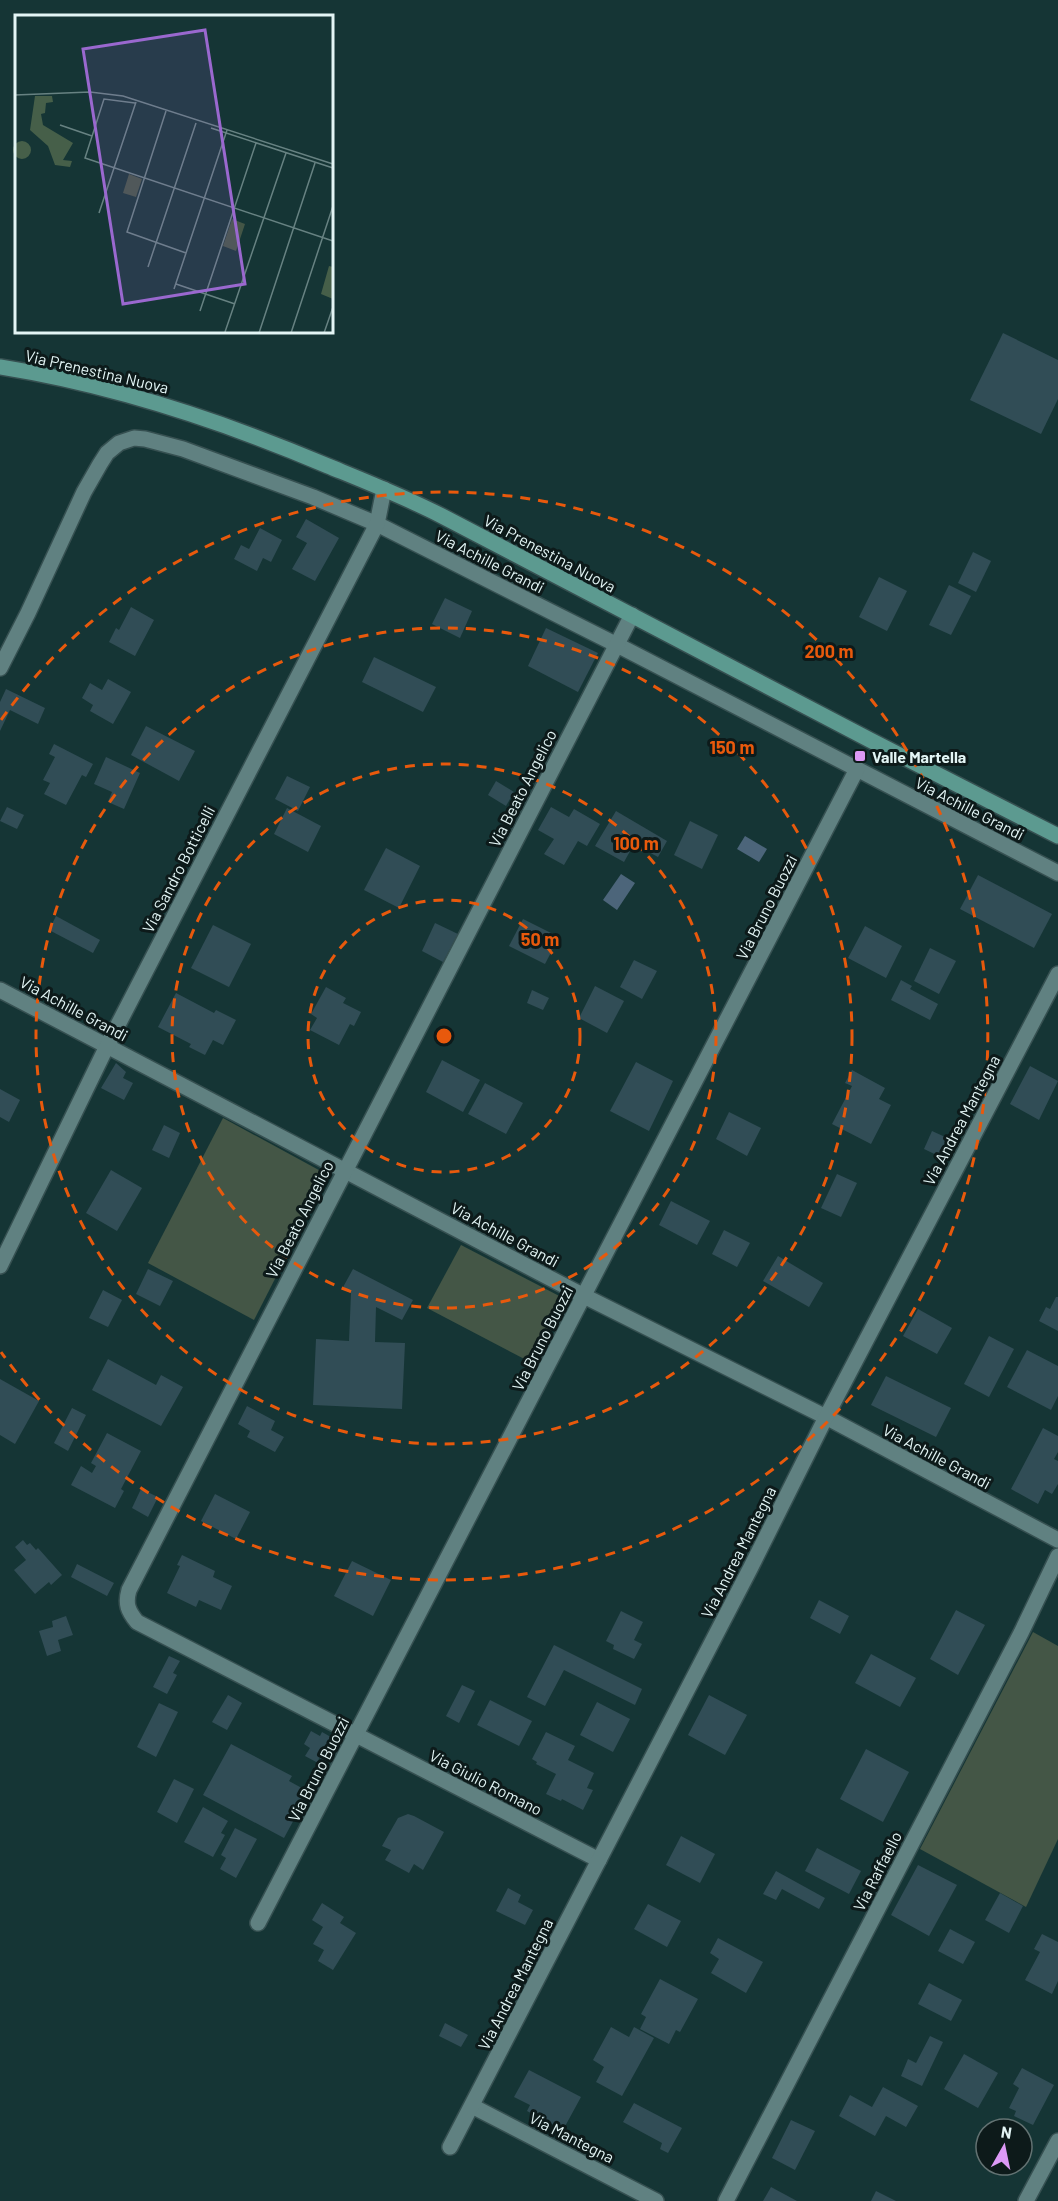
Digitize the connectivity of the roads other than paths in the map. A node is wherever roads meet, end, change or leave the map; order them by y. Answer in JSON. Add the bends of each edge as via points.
{"nodes":[{"id":1,"x":0,"y":367,"type":"edge"},
{"id":2,"x":384,"y":489,"type":"junction"},
{"id":3,"x":377,"y":524,"type":"junction"},
{"id":4,"x":632,"y":615,"type":"junction"},
{"id":5,"x":616,"y":645,"type":"junction"},
{"id":6,"x":0,"y":668,"type":"edge"},
{"id":7,"x":857,"y":769,"type":"junction"},
{"id":8,"x":1058,"y":836,"type":"edge"},
{"id":9,"x":1058,"y":873,"type":"edge"},
{"id":10,"x":1058,"y":974,"type":"edge"},
{"id":11,"x":0,"y":990,"type":"edge"},
{"id":12,"x":107,"y":1046,"type":"junction"},
{"id":13,"x":345,"y":1171,"type":"junction"},
{"id":14,"x":0,"y":1266,"type":"edge"},
{"id":15,"x":584,"y":1296,"type":"junction"},
{"id":16,"x":826,"y":1417,"type":"junction"},
{"id":17,"x":1058,"y":1540,"type":"edge"},
{"id":18,"x":1058,"y":1556,"type":"edge"},
{"id":19,"x":356,"y":1735,"type":"junction"},
{"id":20,"x":599,"y":1860,"type":"junction"},
{"id":21,"x":258,"y":1923,"type":"dead end"},
{"id":22,"x":472,"y":2106,"type":"junction"},
{"id":23,"x":1058,"y":2141,"type":"edge"},
{"id":24,"x":450,"y":2147,"type":"dead end"},
{"id":25,"x":656,"y":2201,"type":"edge"},
{"id":26,"x":726,"y":2201,"type":"edge"},
{"id":27,"x":1026,"y":2201,"type":"edge"}],
"edges":[{"from":1,"to":2,"type":"main road","name":"Via Prenestina Nuova","via":[[170,406]]},
{"from":2,"to":3,"type":"street","name":"Via Sandro Botticelli"},
{"from":2,"to":4,"type":"main road","name":"Via Prenestina Nuova"},
{"from":3,"to":5,"type":"street","name":"Via Achille Grandi"},
{"from":3,"to":6,"type":"street","name":"Via Achille Grandi","via":[[170,444],[139,438],[123,441],[107,453],[92,477]]},
{"from":3,"to":12,"type":"street","name":"Via Sandro Botticelli"},
{"from":4,"to":5,"type":"street","name":"Via Beato Angelico"},
{"from":4,"to":8,"type":"main road","name":"Via Prenestina Nuova"},
{"from":5,"to":7,"type":"street","name":"Via Achille Grandi"},
{"from":5,"to":13,"type":"street","name":"Via Beato Angelico"},
{"from":7,"to":9,"type":"street","name":"Via Achille Grandi"},
{"from":7,"to":15,"type":"street","name":"Via Bruno Buozzi"},
{"from":10,"to":16,"type":"street","name":"Via Andrea Mantegna"},
{"from":11,"to":12,"type":"street","name":"Via Achille Grandi"},
{"from":12,"to":13,"type":"street","name":"Via Achille Grandi"},
{"from":12,"to":14,"type":"street","name":"Via Sandro Botticelli"},
{"from":13,"to":15,"type":"street","name":"Via Achille Grandi"},
{"from":13,"to":19,"type":"street","name":"Via Beato Angelico","via":[[126,1600],[137,1622]]},
{"from":15,"to":16,"type":"street","name":"Via Achille Grandi"},
{"from":15,"to":19,"type":"street","name":"Via Bruno Buozzi"},
{"from":16,"to":17,"type":"street","name":"Via Achille Grandi"},
{"from":16,"to":20,"type":"street","name":"Via Andrea Mantegna"},
{"from":18,"to":26,"type":"street","name":"Via Raffaello"},
{"from":19,"to":20,"type":"street","name":"Via Giulio Romano"},
{"from":19,"to":21,"type":"street","name":"Via Bruno Buozzi"},
{"from":20,"to":22,"type":"street","name":"Via Andrea Mantegna"},
{"from":22,"to":24,"type":"street","name":"Via Andrea Mantegna"},
{"from":22,"to":25,"type":"street","name":"Via Mantegna"},
{"from":23,"to":27,"type":"street"}]}
